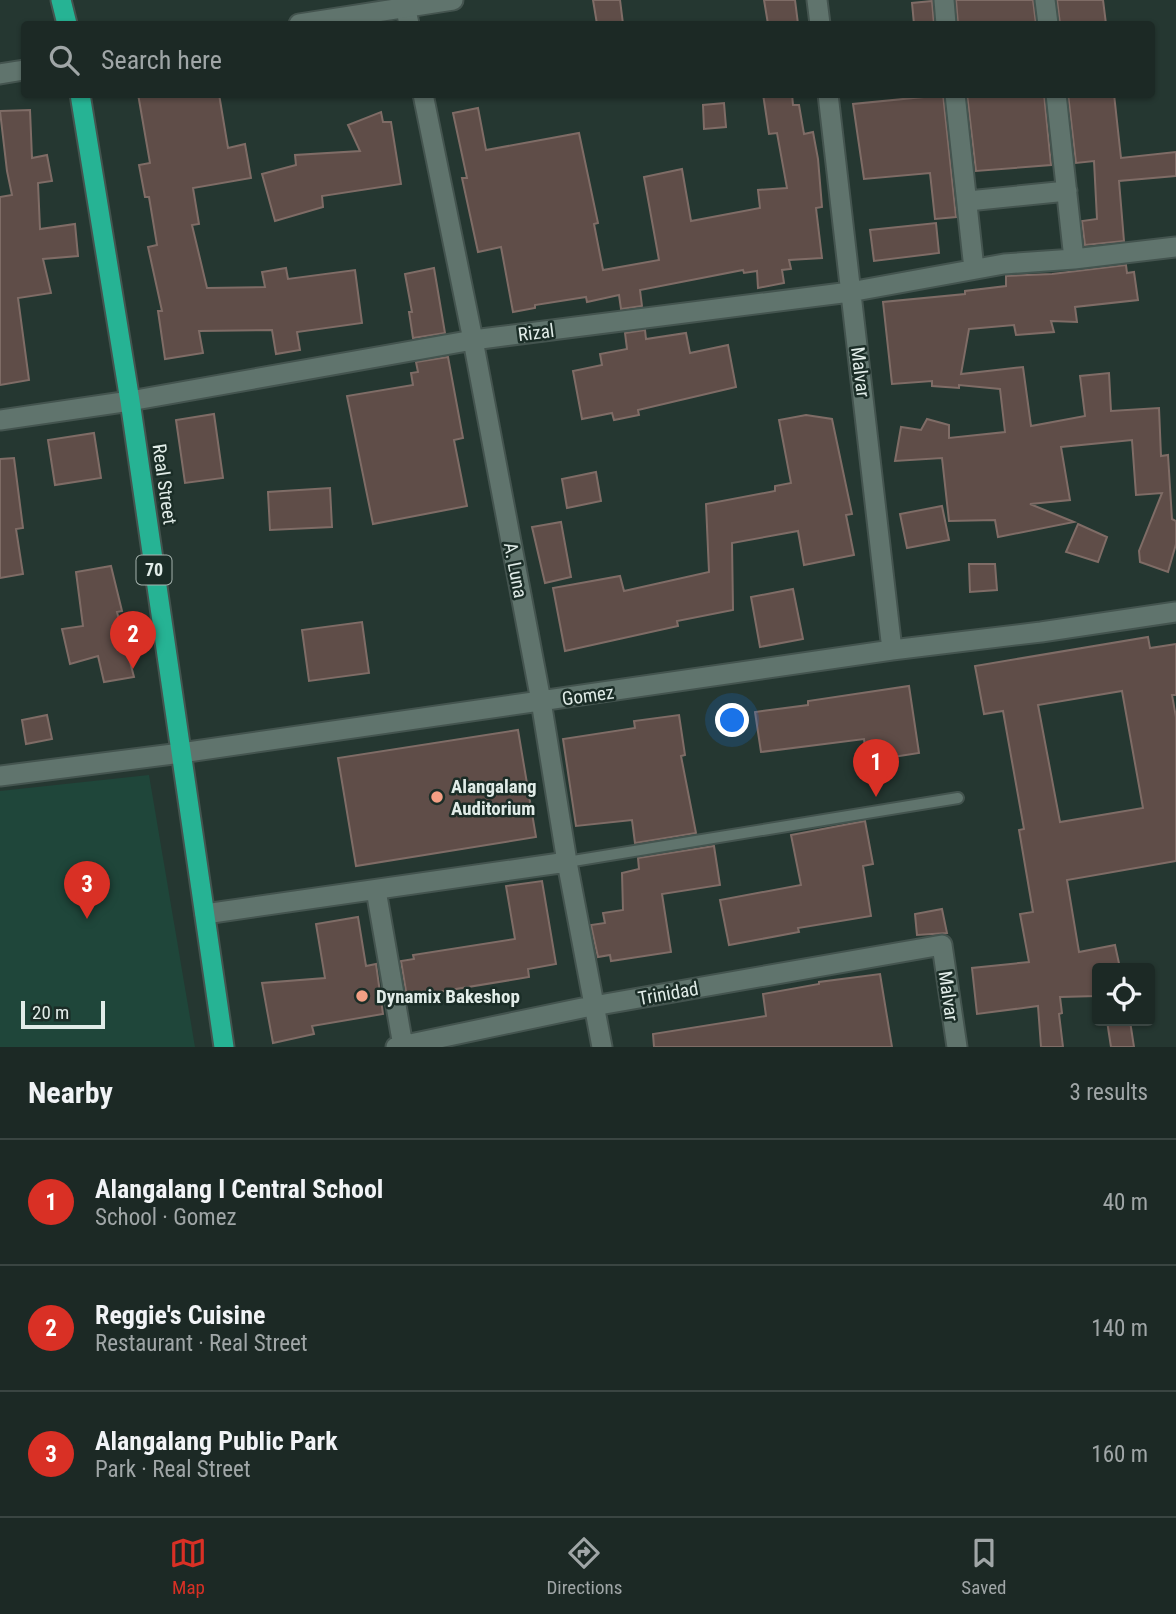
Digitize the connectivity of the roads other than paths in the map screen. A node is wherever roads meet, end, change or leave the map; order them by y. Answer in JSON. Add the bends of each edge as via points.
{"nodes":[{"id":1,"x":61,"y":0,"type":"edge"},
{"id":2,"x":453,"y":0,"type":"edge"},
{"id":3,"x":817,"y":0,"type":"edge"},
{"id":4,"x":944,"y":0,"type":"edge"},
{"id":5,"x":1045,"y":0,"type":"edge"},
{"id":6,"x":406,"y":10,"type":"edge"},
{"id":7,"x":66,"y":21,"type":"edge"},
{"id":8,"x":322,"y":21,"type":"edge"},
{"id":9,"x":820,"y":21,"type":"edge"},
{"id":10,"x":946,"y":21,"type":"edge"},
{"id":11,"x":1048,"y":21,"type":"edge"},
{"id":12,"x":21,"y":70,"type":"edge"},
{"id":13,"x":0,"y":74,"type":"edge"},
{"id":14,"x":81,"y":98,"type":"edge"},
{"id":15,"x":424,"y":98,"type":"edge"},
{"id":16,"x":828,"y":98,"type":"edge"},
{"id":17,"x":955,"y":98,"type":"edge"},
{"id":18,"x":1056,"y":98,"type":"edge"},
{"id":19,"x":1067,"y":191,"type":"junction"},
{"id":20,"x":968,"y":201,"type":"junction"},
{"id":21,"x":1176,"y":247,"type":"edge"},
{"id":22,"x":1074,"y":259,"type":"junction"},
{"id":23,"x":974,"y":269,"type":"junction"},
{"id":24,"x":850,"y":292,"type":"junction"},
{"id":25,"x":473,"y":340,"type":"junction"},
{"id":26,"x":130,"y":401,"type":"junction"},
{"id":27,"x":0,"y":421,"type":"edge"},
{"id":28,"x":1176,"y":611,"type":"edge"},
{"id":29,"x":892,"y":650,"type":"junction"},
{"id":30,"x":541,"y":701,"type":"junction"},
{"id":31,"x":181,"y":753,"type":"junction"},
{"id":32,"x":0,"y":776,"type":"edge"},
{"id":33,"x":958,"y":798,"type":"dead end"},
{"id":34,"x":567,"y":862,"type":"junction"},
{"id":35,"x":376,"y":890,"type":"junction"},
{"id":36,"x":205,"y":914,"type":"junction"},
{"id":37,"x":942,"y":945,"type":"joint"},
{"id":38,"x":596,"y":1006,"type":"junction"},
{"id":39,"x":400,"y":1046,"type":"edge"},
{"id":40,"x":224,"y":1047,"type":"edge"},
{"id":41,"x":602,"y":1047,"type":"edge"},
{"id":42,"x":957,"y":1047,"type":"edge"}],
"edges":[{"from":1,"to":7,"type":"highway"},
{"from":2,"to":6,"type":"street"},
{"from":3,"to":9,"type":"street"},
{"from":4,"to":10,"type":"street"},
{"from":5,"to":11,"type":"street"},
{"from":6,"to":8,"type":"street"},
{"from":12,"to":13,"type":"street"},
{"from":14,"to":26,"type":"highway","name":"Real Street","number":"70"},
{"from":15,"to":25,"type":"street","name":"A. Luna"},
{"from":16,"to":24,"type":"street","name":"Malvar"},
{"from":17,"to":20,"type":"street"},
{"from":18,"to":19,"type":"street"},
{"from":19,"to":20,"type":"street"},
{"from":19,"to":22,"type":"street"},
{"from":20,"to":23,"type":"street"},
{"from":21,"to":22,"type":"street","name":"Rizal"},
{"from":22,"to":23,"type":"street","name":"Rizal"},
{"from":23,"to":24,"type":"street","name":"Rizal"},
{"from":24,"to":25,"type":"street","name":"Rizal"},
{"from":24,"to":29,"type":"street","name":"Malvar"},
{"from":25,"to":26,"type":"street","name":"Rizal"},
{"from":25,"to":30,"type":"street","name":"A. Luna"},
{"from":26,"to":27,"type":"street","name":"Rizal"},
{"from":26,"to":31,"type":"highway","name":"Real Street","number":"70"},
{"from":28,"to":29,"type":"street","name":"Gomez"},
{"from":29,"to":30,"type":"street","name":"Gomez"},
{"from":30,"to":31,"type":"street","name":"Gomez"},
{"from":30,"to":34,"type":"street","name":"A. Luna"},
{"from":31,"to":32,"type":"street","name":"Gomez"},
{"from":31,"to":36,"type":"highway","name":"Real Street","number":"70"},
{"from":33,"to":34,"type":"lane"},
{"from":34,"to":35,"type":"street"},
{"from":34,"to":38,"type":"street","name":"A. Luna"},
{"from":35,"to":36,"type":"street"},
{"from":35,"to":39,"type":"street"},
{"from":36,"to":40,"type":"highway","name":"Real Street","number":"70"},
{"from":37,"to":38,"type":"street","name":"Trinidad"},
{"from":37,"to":42,"type":"street","name":"Malvar"},
{"from":38,"to":39,"type":"street","name":"Trinidad"},
{"from":38,"to":41,"type":"street","name":"A. Luna"}]}
